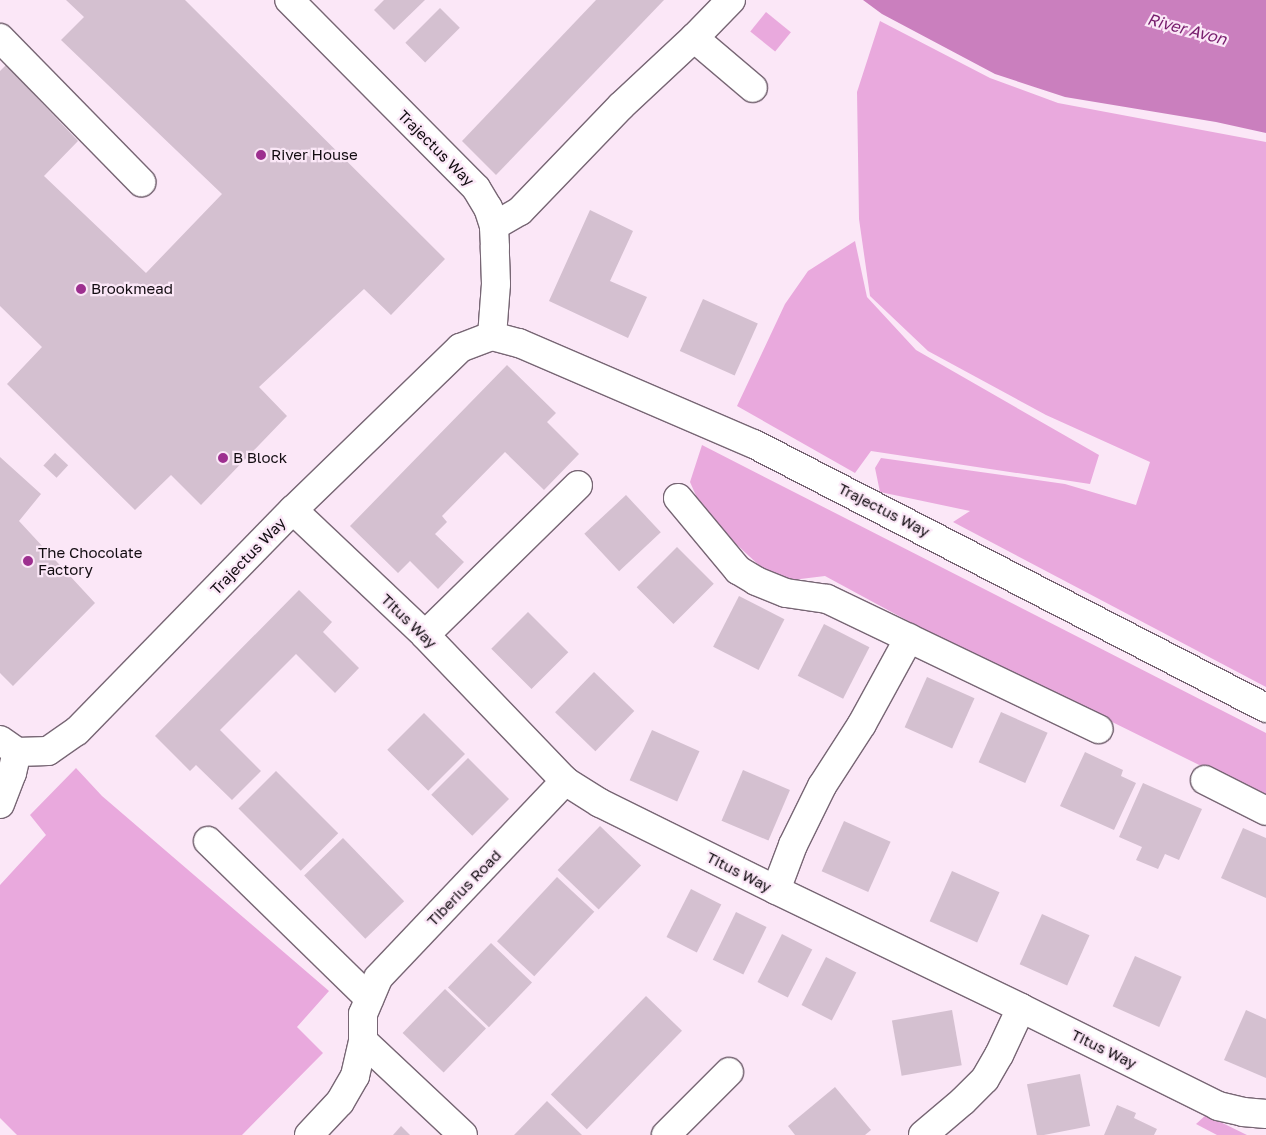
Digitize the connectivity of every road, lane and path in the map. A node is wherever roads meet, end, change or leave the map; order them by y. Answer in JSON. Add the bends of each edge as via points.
{"nodes":[{"id":1,"x":289,"y":0,"type":"edge"},
{"id":2,"x":731,"y":0,"type":"edge"},
{"id":3,"x":0,"y":38,"type":"edge"},
{"id":4,"x":694,"y":38,"type":"junction"},
{"id":5,"x":753,"y":88,"type":"dead end"},
{"id":6,"x":142,"y":182,"type":"dead end"},
{"id":7,"x":494,"y":226,"type":"junction"},
{"id":8,"x":492,"y":336,"type":"junction"},
{"id":9,"x":578,"y":484,"type":"dead end"},
{"id":10,"x":678,"y":498,"type":"dead end"},
{"id":11,"x":293,"y":510,"type":"junction"},
{"id":12,"x":425,"y":635,"type":"junction"},
{"id":13,"x":909,"y":638,"type":"junction"},
{"id":14,"x":1266,"y":708,"type":"edge"},
{"id":15,"x":1098,"y":729,"type":"dead end"},
{"id":16,"x":9,"y":746,"type":"edge"},
{"id":17,"x":1205,"y":780,"type":"dead end"},
{"id":18,"x":566,"y":782,"type":"junction"},
{"id":19,"x":0,"y":804,"type":"edge"},
{"id":20,"x":1266,"y":810,"type":"edge"},
{"id":21,"x":208,"y":841,"type":"dead end"},
{"id":22,"x":776,"y":890,"type":"junction"},
{"id":23,"x":369,"y":998,"type":"junction"},
{"id":24,"x":1021,"y":1008,"type":"junction"},
{"id":25,"x":363,"y":1041,"type":"junction"},
{"id":26,"x":730,"y":1072,"type":"dead end"},
{"id":27,"x":1266,"y":1114,"type":"edge"},
{"id":28,"x":309,"y":1135,"type":"edge"},
{"id":29,"x":463,"y":1135,"type":"edge"},
{"id":30,"x":666,"y":1135,"type":"edge"},
{"id":31,"x":923,"y":1135,"type":"edge"}],
"edges":[{"from":1,"to":7,"type":"street","name":"Trajectus Way","via":[[476,188]]},
{"from":2,"to":4,"type":"street"},
{"from":3,"to":6,"type":"street"},
{"from":4,"to":5,"type":"street"},
{"from":4,"to":7,"type":"street","via":[[621,106],[520,211]]},
{"from":7,"to":8,"type":"street","name":"Trajectus Way","via":[[496,284]]},
{"from":8,"to":11,"type":"street","name":"Trajectus Way","via":[[460,348]]},
{"from":8,"to":14,"type":"street","name":"Trajectus Way","via":[[519,343],[754,444]]},
{"from":9,"to":12,"type":"street"},
{"from":10,"to":13,"type":"street","via":[[738,570],[756,581],[786,593],[827,599]]},
{"from":11,"to":12,"type":"street","name":"Titus Way"},
{"from":11,"to":16,"type":"street","name":"Trajectus Way","via":[[77,731],[48,751]]},
{"from":12,"to":18,"type":"street","name":"Titus Way"},
{"from":13,"to":15,"type":"street"},
{"from":13,"to":22,"type":"street","via":[[862,724],[822,786],[793,845]]},
{"from":16,"to":19,"type":"street","via":[[12,774]]},
{"from":17,"to":20,"type":"street"},
{"from":18,"to":22,"type":"street","name":"Titus Way"},
{"from":18,"to":23,"type":"street","name":"Tiberius Road","via":[[378,978]]},
{"from":21,"to":23,"type":"street"},
{"from":22,"to":24,"type":"street","name":"Titus Way"},
{"from":23,"to":25,"type":"street","name":"Tiberius Road","via":[[363,1014]]},
{"from":24,"to":27,"type":"street","name":"Titus Way","via":[[1218,1106]]},
{"from":24,"to":31,"type":"street","via":[[985,1079]]},
{"from":25,"to":28,"type":"street","name":"Tiberius Road","via":[[355,1076],[340,1102]]},
{"from":25,"to":29,"type":"street"},
{"from":26,"to":30,"type":"street"}]}
